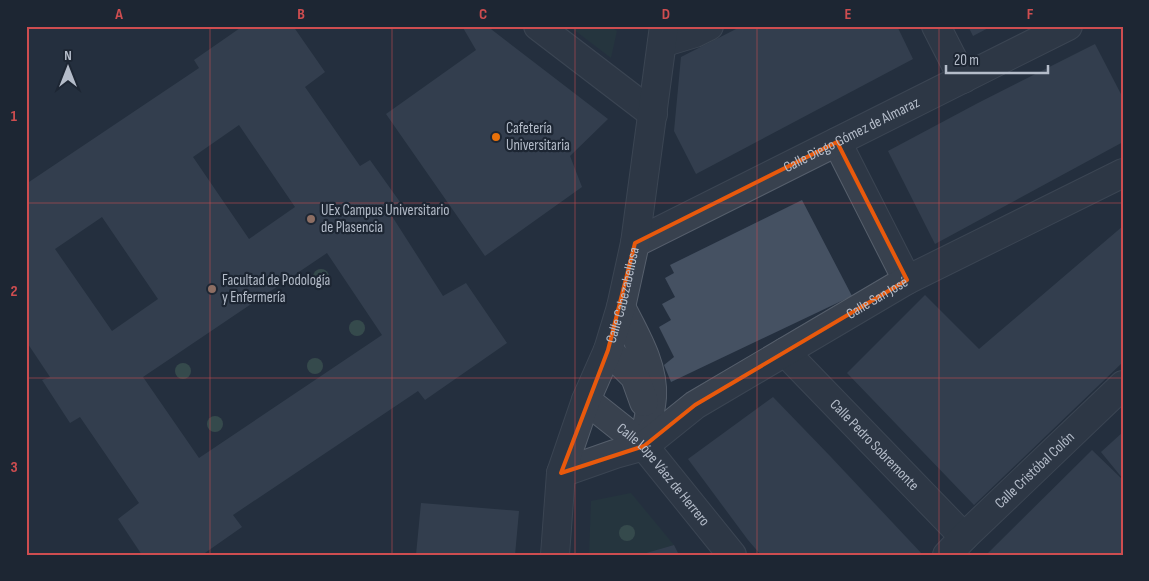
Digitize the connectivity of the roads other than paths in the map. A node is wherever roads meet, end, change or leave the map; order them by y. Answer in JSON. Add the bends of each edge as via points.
{"nodes":[{"id":1,"x":538,"y":26,"type":"edge"},
{"id":2,"x":709,"y":26,"type":"edge"},
{"id":3,"x":936,"y":26,"type":"edge"},
{"id":4,"x":1068,"y":26,"type":"edge"},
{"id":5,"x":663,"y":35,"type":"edge"},
{"id":6,"x":963,"y":79,"type":"junction"},
{"id":7,"x":653,"y":114,"type":"junction"},
{"id":8,"x":837,"y":142,"type":"junction"},
{"id":9,"x":1123,"y":173,"type":"edge"},
{"id":10,"x":635,"y":243,"type":"junction"},
{"id":11,"x":907,"y":280,"type":"junction"},
{"id":12,"x":621,"y":307,"type":"junction"},
{"id":13,"x":608,"y":350,"type":"junction"},
{"id":14,"x":785,"y":352,"type":"junction"},
{"id":15,"x":1123,"y":385,"type":"edge"},
{"id":16,"x":586,"y":400,"type":"junction"},
{"id":17,"x":644,"y":443,"type":"junction"},
{"id":18,"x":561,"y":473,"type":"junction"},
{"id":19,"x":955,"y":546,"type":"edge"},
{"id":20,"x":555,"y":555,"type":"edge"},
{"id":21,"x":732,"y":555,"type":"edge"}],
"edges":[{"from":1,"to":7,"type":"street"},
{"from":2,"to":5,"type":"street","via":[[696,33]]},
{"from":3,"to":6,"type":"street"},
{"from":4,"to":6,"type":"street","name":"Calle Diego Gómez de Almaraz"},
{"from":5,"to":7,"type":"street","name":"Calle Cabezabellosa"},
{"from":6,"to":8,"type":"street","name":"Calle Diego Gómez de Almaraz"},
{"from":7,"to":10,"type":"street","name":"Calle Cabezabellosa"},
{"from":8,"to":10,"type":"street","name":"Calle Diego Gómez de Almaraz"},
{"from":8,"to":11,"type":"street"},
{"from":9,"to":11,"type":"street","name":"Calle San José"},
{"from":10,"to":12,"type":"street","name":"Calle Cabezabellosa"},
{"from":11,"to":14,"type":"street","name":"Calle San José"},
{"from":12,"to":13,"type":"street","name":"Calle Cabezabellosa"},
{"from":12,"to":17,"type":"street","via":[[648,365],[652,396]]},
{"from":13,"to":16,"type":"street","name":"Calle Cabezabellosa"},
{"from":13,"to":17,"type":"street","via":[[635,376],[644,400]]},
{"from":14,"to":17,"type":"street","name":"Calle San José","via":[[695,405]]},
{"from":14,"to":19,"type":"street","name":"Calle Pedro Sobremonte"},
{"from":15,"to":19,"type":"street","name":"Calle Cristóbal Colón"},
{"from":16,"to":17,"type":"street","name":"Calle Lópe Váez de Herrero"},
{"from":16,"to":18,"type":"street","name":"Calle Cabezabellosa"},
{"from":17,"to":18,"type":"street"},
{"from":17,"to":21,"type":"street","name":"Calle Lópe Váez de Herrero"},
{"from":18,"to":20,"type":"street","name":"Calle Cabezabellosa"}]}
